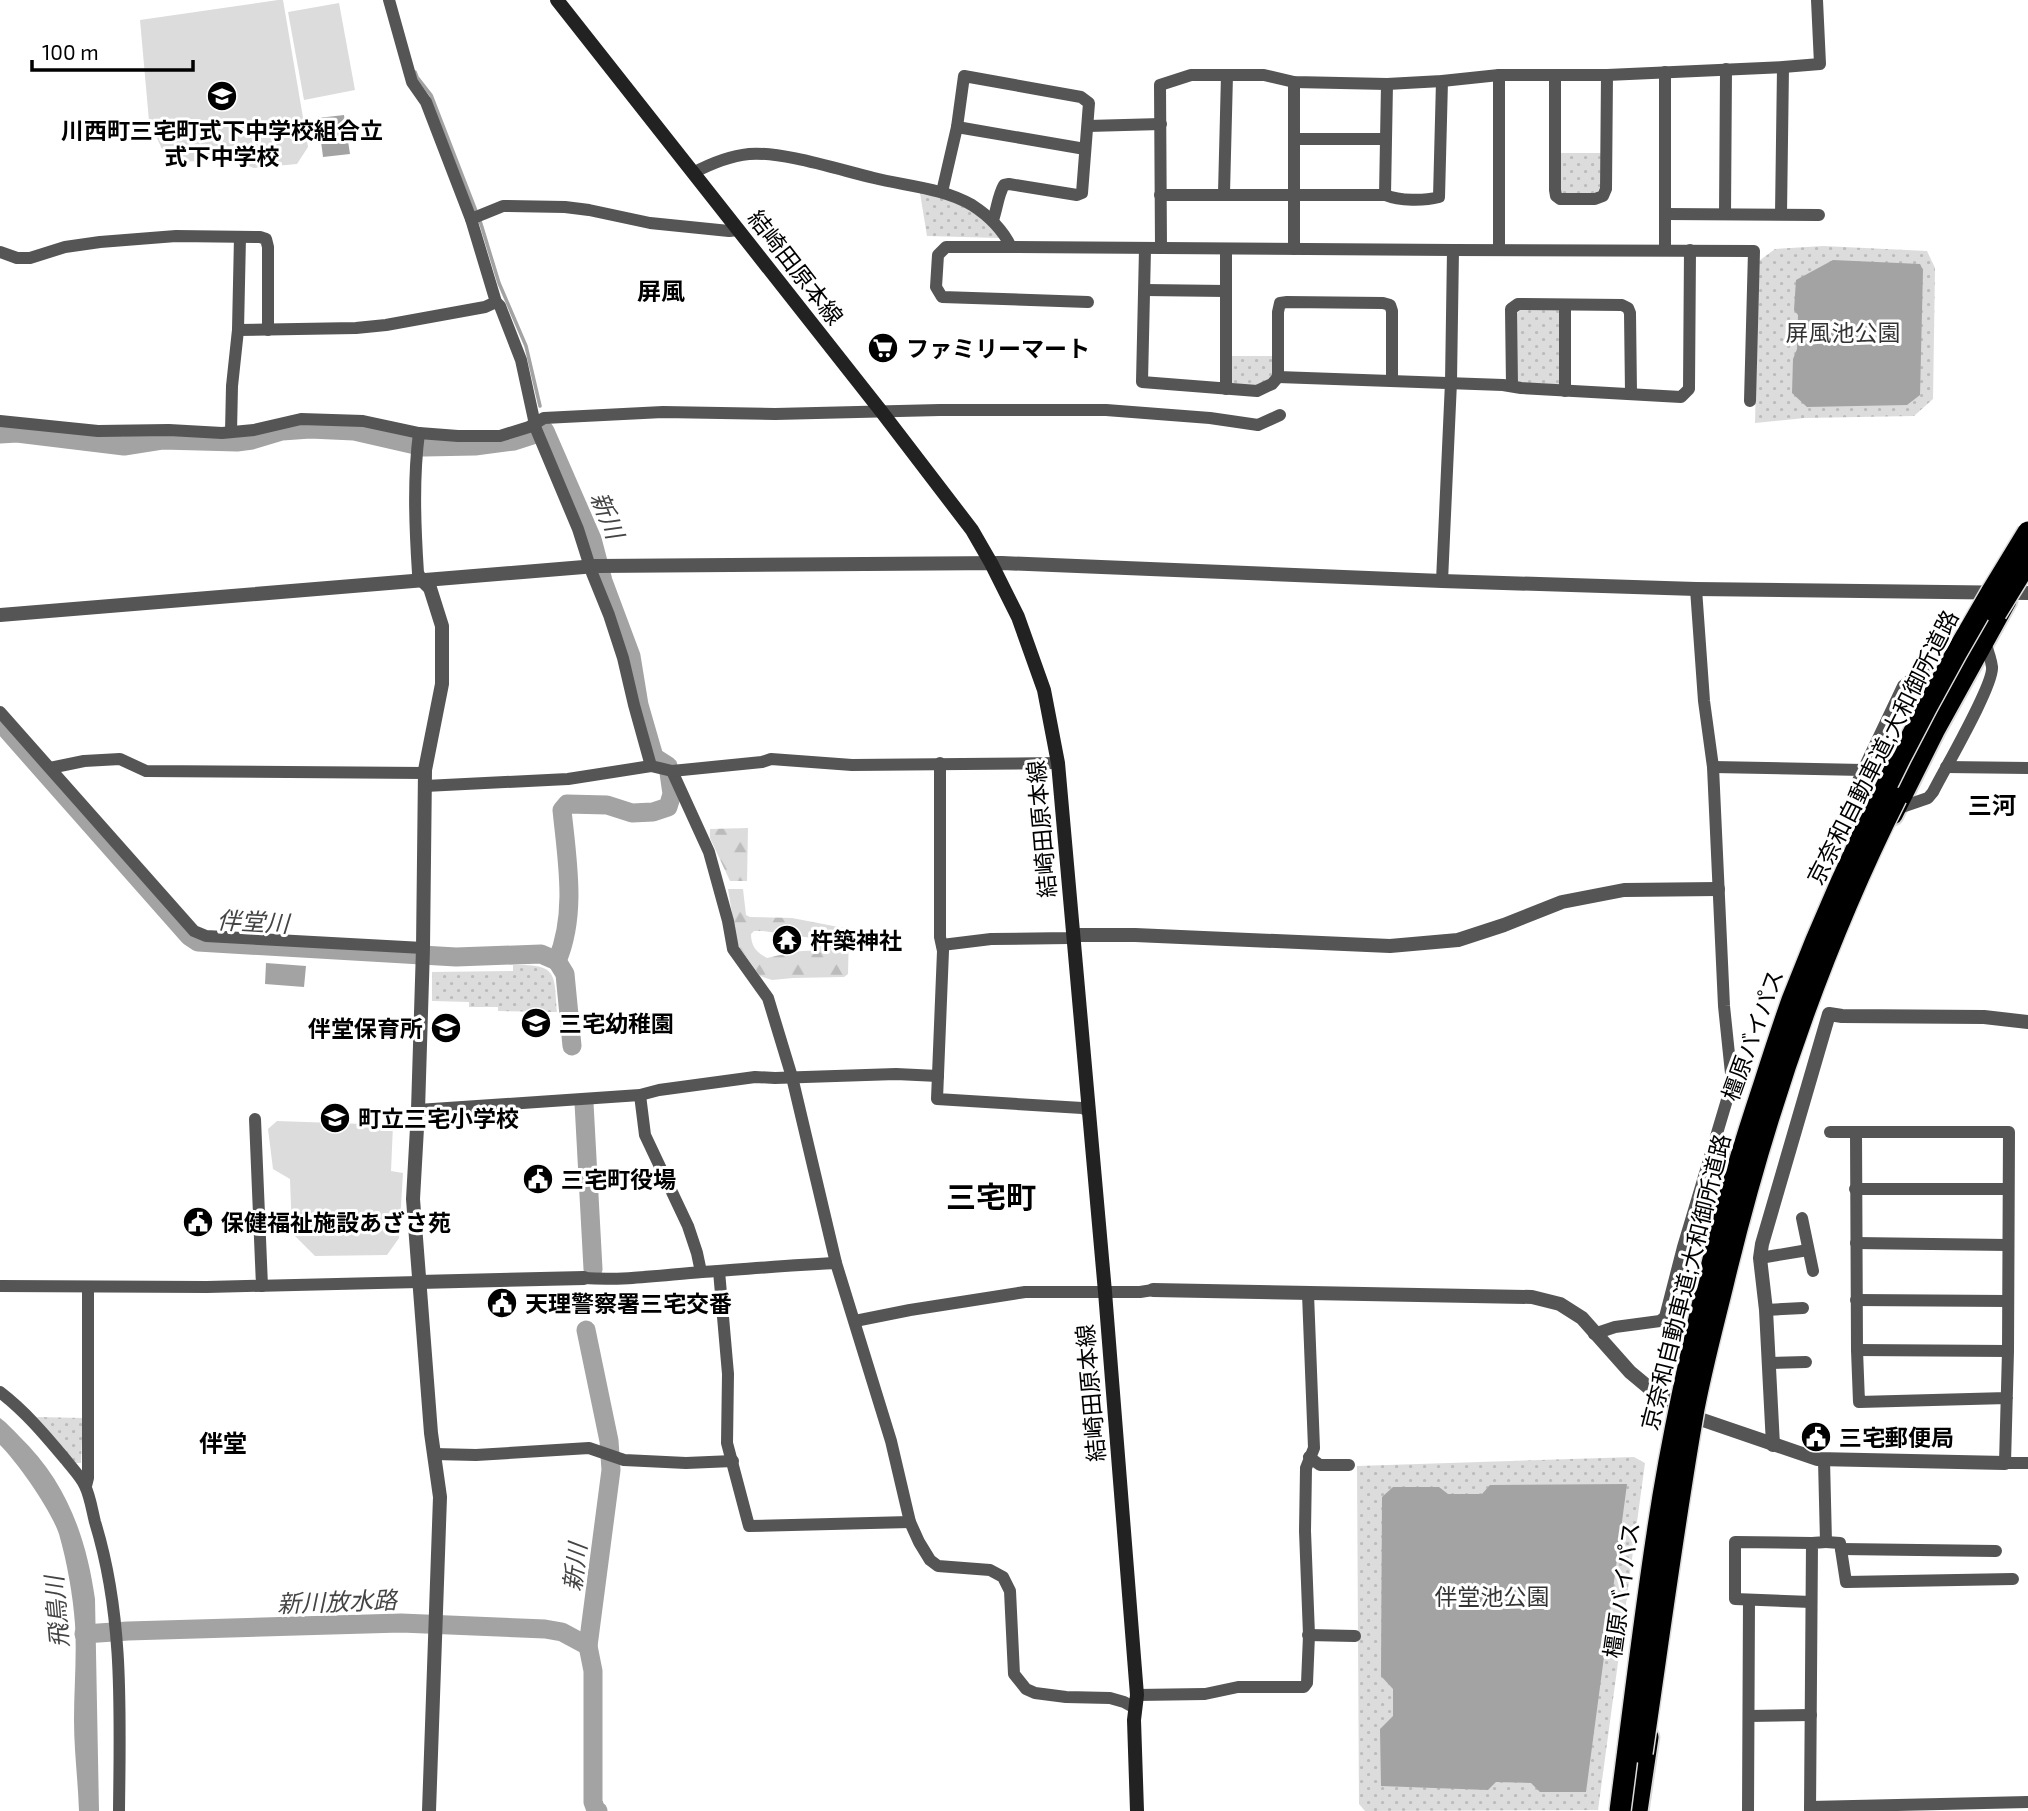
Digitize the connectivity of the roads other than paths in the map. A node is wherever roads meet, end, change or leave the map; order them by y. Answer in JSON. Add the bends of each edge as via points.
{"nodes":[{"id":1,"x":389,"y":0,"type":"edge"},
{"id":2,"x":557,"y":0,"type":"edge"},
{"id":3,"x":1817,"y":0,"type":"edge"},
{"id":4,"x":1783,"y":67,"type":"junction"},
{"id":5,"x":1726,"y":69,"type":"junction"},
{"id":6,"x":1665,"y":72,"type":"junction"},
{"id":7,"x":1227,"y":75,"type":"junction"},
{"id":8,"x":1499,"y":75,"type":"junction"},
{"id":9,"x":1555,"y":75,"type":"junction"},
{"id":10,"x":1607,"y":75,"type":"junction"},
{"id":11,"x":1442,"y":81,"type":"junction"},
{"id":12,"x":1294,"y":82,"type":"junction"},
{"id":13,"x":1387,"y":84,"type":"junction"},
{"id":14,"x":1161,"y":124,"type":"junction"},
{"id":15,"x":1088,"y":126,"type":"junction"},
{"id":16,"x":957,"y":127,"type":"junction"},
{"id":17,"x":1295,"y":139,"type":"junction"},
{"id":18,"x":1385,"y":139,"type":"junction"},
{"id":19,"x":1086,"y":149,"type":"junction"},
{"id":20,"x":694,"y":173,"type":"junction"},
{"id":21,"x":942,"y":192,"type":"junction"},
{"id":22,"x":1224,"y":193,"type":"junction"},
{"id":23,"x":1160,"y":194,"type":"junction"},
{"id":24,"x":1293,"y":195,"type":"junction"},
{"id":25,"x":1385,"y":195,"type":"junction"},
{"id":26,"x":1666,"y":214,"type":"junction"},
{"id":27,"x":1725,"y":215,"type":"junction"},
{"id":28,"x":1781,"y":215,"type":"junction"},
{"id":29,"x":1819,"y":215,"type":"dead end"},
{"id":30,"x":471,"y":219,"type":"junction"},
{"id":31,"x":993,"y":220,"type":"junction"},
{"id":32,"x":738,"y":230,"type":"junction"},
{"id":33,"x":240,"y":237,"type":"junction"},
{"id":34,"x":1011,"y":247,"type":"junction"},
{"id":35,"x":1161,"y":248,"type":"junction"},
{"id":36,"x":1145,"y":249,"type":"junction"},
{"id":37,"x":1226,"y":249,"type":"junction"},
{"id":38,"x":1294,"y":249,"type":"junction"},
{"id":39,"x":1453,"y":250,"type":"junction"},
{"id":40,"x":1499,"y":250,"type":"junction"},
{"id":41,"x":1665,"y":250,"type":"junction"},
{"id":42,"x":1690,"y":250,"type":"junction"},
{"id":43,"x":0,"y":252,"type":"edge"},
{"id":44,"x":1145,"y":290,"type":"junction"},
{"id":45,"x":1226,"y":291,"type":"junction"},
{"id":46,"x":496,"y":302,"type":"junction"},
{"id":47,"x":1088,"y":302,"type":"dead end"},
{"id":48,"x":1565,"y":305,"type":"junction"},
{"id":49,"x":238,"y":330,"type":"junction"},
{"id":50,"x":268,"y":330,"type":"junction"},
{"id":51,"x":1278,"y":377,"type":"junction"},
{"id":52,"x":1392,"y":380,"type":"junction"},
{"id":53,"x":1451,"y":382,"type":"junction"},
{"id":54,"x":1512,"y":386,"type":"junction"},
{"id":55,"x":1226,"y":389,"type":"junction"},
{"id":56,"x":1565,"y":391,"type":"junction"},
{"id":57,"x":1631,"y":393,"type":"junction"},
{"id":58,"x":1750,"y":401,"type":"dead end"},
{"id":59,"x":881,"y":411,"type":"junction"},
{"id":60,"x":1280,"y":415,"type":"dead end"},
{"id":61,"x":0,"y":421,"type":"edge"},
{"id":62,"x":535,"y":423,"type":"junction"},
{"id":63,"x":231,"y":432,"type":"junction"},
{"id":64,"x":419,"y":433,"type":"junction"},
{"id":65,"x":2028,"y":530,"type":"edge"},
{"id":66,"x":2028,"y":561,"type":"edge"},
{"id":67,"x":991,"y":563,"type":"junction"},
{"id":68,"x":596,"y":566,"type":"junction"},
{"id":69,"x":2028,"y":568,"type":"edge"},
{"id":70,"x":422,"y":580,"type":"junction"},
{"id":71,"x":1442,"y":581,"type":"junction"},
{"id":72,"x":1696,"y":589,"type":"junction"},
{"id":73,"x":1987,"y":592,"type":"junction"},
{"id":74,"x":2020,"y":592,"type":"edge"},
{"id":75,"x":0,"y":615,"type":"edge"},
{"id":76,"x":1984,"y":640,"type":"junction"},
{"id":77,"x":1940,"y":673,"type":"junction"},
{"id":78,"x":0,"y":712,"type":"edge"},
{"id":79,"x":1058,"y":763,"type":"junction"},
{"id":80,"x":940,"y":764,"type":"junction"},
{"id":81,"x":651,"y":766,"type":"junction"},
{"id":82,"x":1713,"y":767,"type":"junction"},
{"id":83,"x":1946,"y":767,"type":"junction"},
{"id":84,"x":50,"y":768,"type":"junction"},
{"id":85,"x":2028,"y":768,"type":"edge"},
{"id":86,"x":1863,"y":770,"type":"junction"},
{"id":87,"x":672,"y":771,"type":"junction"},
{"id":88,"x":425,"y":780,"type":"junction"},
{"id":89,"x":1896,"y":809,"type":"junction"},
{"id":90,"x":1858,"y":834,"type":"junction"},
{"id":91,"x":1718,"y":889,"type":"junction"},
{"id":92,"x":1074,"y":935,"type":"junction"},
{"id":93,"x":942,"y":945,"type":"junction"},
{"id":94,"x":423,"y":953,"type":"junction"},
{"id":95,"x":2028,"y":1022,"type":"edge"},
{"id":96,"x":938,"y":1076,"type":"junction"},
{"id":97,"x":792,"y":1077,"type":"junction"},
{"id":98,"x":640,"y":1095,"type":"junction"},
{"id":99,"x":418,"y":1110,"type":"junction"},
{"id":100,"x":1088,"y":1111,"type":"junction"},
{"id":101,"x":255,"y":1119,"type":"dead end"},
{"id":102,"x":1830,"y":1132,"type":"dead end"},
{"id":103,"x":1856,"y":1132,"type":"junction"},
{"id":104,"x":1856,"y":1189,"type":"junction"},
{"id":105,"x":2008,"y":1189,"type":"junction"},
{"id":106,"x":1802,"y":1218,"type":"dead end"},
{"id":107,"x":1856,"y":1243,"type":"junction"},
{"id":108,"x":2008,"y":1245,"type":"junction"},
{"id":109,"x":1808,"y":1250,"type":"junction"},
{"id":110,"x":1760,"y":1258,"type":"junction"},
{"id":111,"x":836,"y":1263,"type":"junction"},
{"id":112,"x":719,"y":1271,"type":"junction"},
{"id":113,"x":1814,"y":1271,"type":"dead end"},
{"id":114,"x":701,"y":1272,"type":"junction"},
{"id":115,"x":584,"y":1278,"type":"joint"},
{"id":116,"x":419,"y":1282,"type":"junction"},
{"id":117,"x":0,"y":1286,"type":"edge"},
{"id":118,"x":262,"y":1286,"type":"junction"},
{"id":119,"x":88,"y":1287,"type":"junction"},
{"id":120,"x":1153,"y":1290,"type":"joint"},
{"id":121,"x":1105,"y":1292,"type":"junction"},
{"id":122,"x":1308,"y":1294,"type":"junction"},
{"id":123,"x":1856,"y":1300,"type":"junction"},
{"id":124,"x":2008,"y":1301,"type":"junction"},
{"id":125,"x":1803,"y":1308,"type":"dead end"},
{"id":126,"x":1766,"y":1310,"type":"junction"},
{"id":127,"x":855,"y":1321,"type":"junction"},
{"id":128,"x":1594,"y":1334,"type":"junction"},
{"id":129,"x":1857,"y":1350,"type":"junction"},
{"id":130,"x":2008,"y":1351,"type":"junction"},
{"id":131,"x":1806,"y":1362,"type":"dead end"},
{"id":132,"x":1769,"y":1363,"type":"junction"},
{"id":133,"x":0,"y":1392,"type":"edge"},
{"id":134,"x":2007,"y":1398,"type":"junction"},
{"id":135,"x":1676,"y":1405,"type":"junction"},
{"id":136,"x":1697,"y":1418,"type":"junction"},
{"id":137,"x":1773,"y":1444,"type":"junction"},
{"id":138,"x":435,"y":1454,"type":"junction"},
{"id":139,"x":1309,"y":1457,"type":"junction"},
{"id":140,"x":1824,"y":1460,"type":"junction"},
{"id":141,"x":733,"y":1461,"type":"junction"},
{"id":142,"x":2006,"y":1463,"type":"junction"},
{"id":143,"x":2028,"y":1463,"type":"edge"},
{"id":144,"x":1349,"y":1465,"type":"dead end"},
{"id":145,"x":86,"y":1486,"type":"junction"},
{"id":146,"x":910,"y":1522,"type":"junction"},
{"id":147,"x":1826,"y":1542,"type":"junction"},
{"id":148,"x":1812,"y":1543,"type":"junction"},
{"id":149,"x":1841,"y":1549,"type":"junction"},
{"id":150,"x":1996,"y":1551,"type":"dead end"},
{"id":151,"x":2013,"y":1579,"type":"dead end"},
{"id":152,"x":1749,"y":1600,"type":"junction"},
{"id":153,"x":1811,"y":1602,"type":"junction"},
{"id":154,"x":1308,"y":1635,"type":"junction"},
{"id":155,"x":1355,"y":1636,"type":"dead end"},
{"id":156,"x":1136,"y":1702,"type":"junction"},
{"id":157,"x":1811,"y":1715,"type":"junction"},
{"id":158,"x":1749,"y":1716,"type":"junction"},
{"id":159,"x":2028,"y":1802,"type":"edge"},
{"id":160,"x":1810,"y":1809,"type":"edge"},
{"id":161,"x":119,"y":1811,"type":"edge"},
{"id":162,"x":429,"y":1811,"type":"edge"},
{"id":163,"x":1137,"y":1811,"type":"edge"},
{"id":164,"x":1618,"y":1811,"type":"edge"},
{"id":165,"x":1636,"y":1811,"type":"edge"},
{"id":166,"x":1748,"y":1811,"type":"edge"}],
"edges":[{"from":1,"to":30,"type":"street","via":[[412,82],[426,102]]},
{"from":2,"to":20,"type":"main road","name":"結崎田原本線"},
{"from":3,"to":4,"type":"street","via":[[1820,64]]},
{"from":4,"to":5,"type":"street"},
{"from":4,"to":28,"type":"street"},
{"from":5,"to":6,"type":"street"},
{"from":5,"to":27,"type":"street"},
{"from":6,"to":10,"type":"street"},
{"from":6,"to":26,"type":"street"},
{"from":7,"to":12,"type":"street","via":[[1264,75]]},
{"from":7,"to":14,"type":"street","via":[[1191,75],[1160,85]]},
{"from":7,"to":22,"type":"street"},
{"from":8,"to":9,"type":"street"},
{"from":8,"to":11,"type":"street"},
{"from":8,"to":40,"type":"street"},
{"from":9,"to":10,"type":"street"},
{"from":9,"to":10,"type":"street","via":[[1555,190],[1560,199],[1595,199],[1606,189]]},
{"from":11,"to":13,"type":"street"},
{"from":11,"to":25,"type":"street","via":[[1439,197],[1394,199]]},
{"from":12,"to":13,"type":"street"},
{"from":12,"to":17,"type":"street"},
{"from":13,"to":18,"type":"street"},
{"from":14,"to":15,"type":"street"},
{"from":14,"to":23,"type":"street"},
{"from":15,"to":16,"type":"street","via":[[1088,103],[1082,97],[964,76]]},
{"from":15,"to":19,"type":"street"},
{"from":16,"to":19,"type":"street"},
{"from":16,"to":21,"type":"street"},
{"from":17,"to":18,"type":"street"},
{"from":17,"to":24,"type":"street"},
{"from":18,"to":25,"type":"street"},
{"from":19,"to":31,"type":"street","via":[[1082,192],[1004,185]]},
{"from":20,"to":21,"type":"street","via":[[724,159],[750,154],[780,156]]},
{"from":20,"to":32,"type":"main road","name":"結崎田原本線"},
{"from":21,"to":31,"type":"street"},
{"from":22,"to":23,"type":"street"},
{"from":22,"to":24,"type":"street"},
{"from":23,"to":35,"type":"street"},
{"from":24,"to":25,"type":"street"},
{"from":24,"to":38,"type":"street"},
{"from":26,"to":27,"type":"street"},
{"from":26,"to":41,"type":"street"},
{"from":27,"to":28,"type":"street"},
{"from":28,"to":29,"type":"street"},
{"from":30,"to":32,"type":"street","via":[[503,206],[530,205],[589,210],[650,223]]},
{"from":30,"to":46,"type":"street"},
{"from":31,"to":34,"type":"street"},
{"from":32,"to":59,"type":"main road","name":"結崎田原本線"},
{"from":33,"to":43,"type":"street","via":[[100,242],[30,258]]},
{"from":33,"to":49,"type":"street"},
{"from":33,"to":50,"type":"street","via":[[266,239]]},
{"from":34,"to":36,"type":"street"},
{"from":34,"to":47,"type":"street","via":[[946,247],[938,256],[936,287],[942,297]]},
{"from":35,"to":36,"type":"street"},
{"from":35,"to":37,"type":"street"},
{"from":36,"to":44,"type":"street"},
{"from":37,"to":38,"type":"street"},
{"from":37,"to":45,"type":"street"},
{"from":38,"to":39,"type":"street"},
{"from":39,"to":40,"type":"street"},
{"from":39,"to":53,"type":"street"},
{"from":40,"to":41,"type":"street"},
{"from":41,"to":42,"type":"street"},
{"from":42,"to":57,"type":"street","via":[[1689,389],[1681,397]]},
{"from":42,"to":58,"type":"street","via":[[1754,251]]},
{"from":44,"to":45,"type":"street"},
{"from":44,"to":55,"type":"street","via":[[1142,382]]},
{"from":45,"to":55,"type":"street"},
{"from":46,"to":50,"type":"street","via":[[386,325]]},
{"from":46,"to":62,"type":"street","via":[[521,360]]},
{"from":48,"to":54,"type":"street","via":[[1518,303],[1511,309]]},
{"from":48,"to":56,"type":"street"},
{"from":48,"to":57,"type":"street","via":[[1628,308]]},
{"from":49,"to":50,"type":"street"},
{"from":49,"to":63,"type":"street"},
{"from":51,"to":52,"type":"street"},
{"from":51,"to":52,"type":"street","via":[[1280,303],[1383,303],[1392,311]]},
{"from":51,"to":55,"type":"street","via":[[1257,391]]},
{"from":52,"to":53,"type":"street"},
{"from":53,"to":54,"type":"street"},
{"from":53,"to":71,"type":"street"},
{"from":54,"to":56,"type":"street"},
{"from":56,"to":57,"type":"street"},
{"from":59,"to":60,"type":"street","via":[[1106,410],[1258,425]]},
{"from":59,"to":62,"type":"street","via":[[663,412],[544,418]]},
{"from":59,"to":67,"type":"main road","name":"結崎田原本線","via":[[972,530]]},
{"from":61,"to":63,"type":"street","via":[[98,431]]},
{"from":62,"to":64,"type":"street","via":[[500,436]]},
{"from":62,"to":68,"type":"street"},
{"from":63,"to":64,"type":"street","via":[[301,419],[363,421]]},
{"from":64,"to":70,"type":"street","via":[[415,519]]},
{"from":65,"to":73,"type":"highway","name":"橿原バイパス"},
{"from":65,"to":164,"type":"highway","name":"京奈和自動車道;大和御所道路","bridge":true,"via":[[1870,818],[1791,1003],[1746,1137],[1680,1404]]},
{"from":66,"to":165,"type":"highway","name":"京奈和自動車道;大和御所道路","bridge":true,"via":[[1930,729],[1884,823],[1806,1009],[1760,1145],[1694,1407]]},
{"from":67,"to":68,"type":"street"},
{"from":67,"to":71,"type":"street"},
{"from":67,"to":79,"type":"main road","name":"結崎田原本線","via":[[1018,617],[1044,690]]},
{"from":68,"to":70,"type":"street"},
{"from":68,"to":81,"type":"street"},
{"from":69,"to":74,"type":"highway","name":"橿原バイパス"},
{"from":70,"to":75,"type":"street"},
{"from":70,"to":88,"type":"street","via":[[434,596],[442,626],[442,684]]},
{"from":71,"to":72,"type":"street"},
{"from":72,"to":73,"type":"street"},
{"from":72,"to":82,"type":"street"},
{"from":73,"to":74,"type":"street"},
{"from":73,"to":77,"type":"highway","name":"橿原バイパス"},
{"from":74,"to":76,"type":"highway","name":"橿原バイパス"},
{"from":76,"to":83,"type":"street","via":[[1992,674]]},
{"from":76,"to":89,"type":"highway","name":"橿原バイパス"},
{"from":77,"to":86,"type":"street","via":[[1914,677],[1903,686]]},
{"from":77,"to":90,"type":"highway","name":"橿原バイパス"},
{"from":78,"to":84,"type":"street"},
{"from":79,"to":80,"type":"street"},
{"from":79,"to":92,"type":"main road","name":"結崎田原本線"},
{"from":80,"to":87,"type":"street","via":[[852,765],[771,759]]},
{"from":80,"to":93,"type":"street"},
{"from":81,"to":87,"type":"street"},
{"from":81,"to":88,"type":"street","via":[[568,779]]},
{"from":82,"to":86,"type":"street"},
{"from":82,"to":91,"type":"street"},
{"from":83,"to":85,"type":"street"},
{"from":83,"to":89,"type":"street","via":[[1927,798]]},
{"from":84,"to":88,"type":"street","via":[[120,759],[145,771]]},
{"from":84,"to":94,"type":"street","via":[[194,931],[206,936]]},
{"from":86,"to":90,"type":"street","via":[[1853,796]]},
{"from":87,"to":97,"type":"street","via":[[709,852],[733,949],[768,998]]},
{"from":88,"to":94,"type":"street"},
{"from":89,"to":136,"type":"highway","name":"橿原バイパス","via":[[1865,872],[1815,998],[1763,1147]]},
{"from":90,"to":135,"type":"highway","name":"橿原バイパス","via":[[1788,1002],[1743,1135]]},
{"from":91,"to":92,"type":"street","via":[[1625,890],[1562,902],[1458,940],[1390,946]]},
{"from":91,"to":128,"type":"street","via":[[1732,1083],[1665,1317]]},
{"from":92,"to":93,"type":"street"},
{"from":92,"to":100,"type":"main road","name":"結崎田原本線"},
{"from":93,"to":96,"type":"street"},
{"from":94,"to":99,"type":"street"},
{"from":95,"to":110,"type":"street","via":[[1829,1014]]},
{"from":96,"to":97,"type":"street"},
{"from":96,"to":100,"type":"street","via":[[937,1099]]},
{"from":97,"to":98,"type":"street","via":[[755,1077]]},
{"from":97,"to":111,"type":"street"},
{"from":98,"to":99,"type":"street"},
{"from":98,"to":114,"type":"street","via":[[645,1135],[688,1226]]},
{"from":99,"to":116,"type":"street","via":[[413,1199]]},
{"from":100,"to":121,"type":"main road","name":"結崎田原本線"},
{"from":101,"to":118,"type":"street"},
{"from":102,"to":103,"type":"street"},
{"from":103,"to":104,"type":"street"},
{"from":103,"to":105,"type":"street","via":[[2009,1132]]},
{"from":104,"to":105,"type":"street"},
{"from":104,"to":107,"type":"street"},
{"from":105,"to":108,"type":"street"},
{"from":106,"to":109,"type":"street"},
{"from":107,"to":108,"type":"street"},
{"from":107,"to":123,"type":"street"},
{"from":108,"to":124,"type":"street"},
{"from":109,"to":110,"type":"street"},
{"from":109,"to":113,"type":"street"},
{"from":110,"to":126,"type":"street"},
{"from":111,"to":112,"type":"street"},
{"from":111,"to":127,"type":"street"},
{"from":112,"to":114,"type":"street"},
{"from":112,"to":141,"type":"street","via":[[728,1374],[727,1443]]},
{"from":114,"to":115,"type":"street"},
{"from":115,"to":116,"type":"street"},
{"from":116,"to":118,"type":"street"},
{"from":116,"to":138,"type":"street"},
{"from":117,"to":119,"type":"street"},
{"from":118,"to":119,"type":"street"},
{"from":119,"to":145,"type":"street"},
{"from":120,"to":121,"type":"street"},
{"from":120,"to":122,"type":"street"},
{"from":121,"to":127,"type":"street","via":[[1025,1292]]},
{"from":121,"to":156,"type":"main road","name":"結崎田原本線"},
{"from":122,"to":128,"type":"street","via":[[1532,1297],[1560,1304],[1582,1318]]},
{"from":122,"to":139,"type":"street","via":[[1314,1448]]},
{"from":123,"to":124,"type":"street"},
{"from":123,"to":129,"type":"street"},
{"from":124,"to":130,"type":"street"},
{"from":125,"to":126,"type":"street"},
{"from":126,"to":132,"type":"street"},
{"from":127,"to":146,"type":"street"},
{"from":128,"to":135,"type":"street","via":[[1630,1372]]},
{"from":129,"to":130,"type":"street"},
{"from":129,"to":134,"type":"street","via":[[1859,1402]]},
{"from":130,"to":134,"type":"street"},
{"from":131,"to":132,"type":"street"},
{"from":132,"to":137,"type":"street"},
{"from":133,"to":145,"type":"street","via":[[36,1423]]},
{"from":134,"to":142,"type":"street"},
{"from":135,"to":136,"type":"street"},
{"from":135,"to":164,"type":"highway","name":"橿原バイパス","via":[[1654,1531]]},
{"from":136,"to":137,"type":"street"},
{"from":136,"to":165,"type":"highway","name":"橿原バイパス"},
{"from":137,"to":140,"type":"street"},
{"from":138,"to":141,"type":"street","via":[[589,1448],[624,1460]]},
{"from":138,"to":162,"type":"street","via":[[440,1497]]},
{"from":139,"to":144,"type":"street","via":[[1320,1465]]},
{"from":139,"to":154,"type":"street","via":[[1305,1531]]},
{"from":140,"to":142,"type":"street"},
{"from":140,"to":147,"type":"street"},
{"from":141,"to":146,"type":"street","via":[[749,1526]]},
{"from":142,"to":143,"type":"street"},
{"from":145,"to":161,"type":"street","via":[[104,1549],[117,1622]]},
{"from":146,"to":156,"type":"street","via":[[930,1560],[938,1566],[990,1570],[1003,1577],[1010,1591],[1014,1674],[1026,1689]]},
{"from":147,"to":148,"type":"street"},
{"from":147,"to":149,"type":"street","via":[[1840,1542]]},
{"from":148,"to":152,"type":"street","via":[[1735,1542],[1735,1599]]},
{"from":148,"to":153,"type":"street"},
{"from":149,"to":150,"type":"street"},
{"from":149,"to":151,"type":"street","via":[[1846,1581]]},
{"from":152,"to":153,"type":"street"},
{"from":152,"to":158,"type":"street"},
{"from":153,"to":157,"type":"street"},
{"from":154,"to":155,"type":"street"},
{"from":154,"to":156,"type":"street","via":[[1304,1687],[1238,1687]]},
{"from":156,"to":163,"type":"main road","name":"結崎田原本線"},
{"from":157,"to":158,"type":"street"},
{"from":157,"to":160,"type":"street"},
{"from":158,"to":166,"type":"street"},
{"from":159,"to":160,"type":"street"}]}
